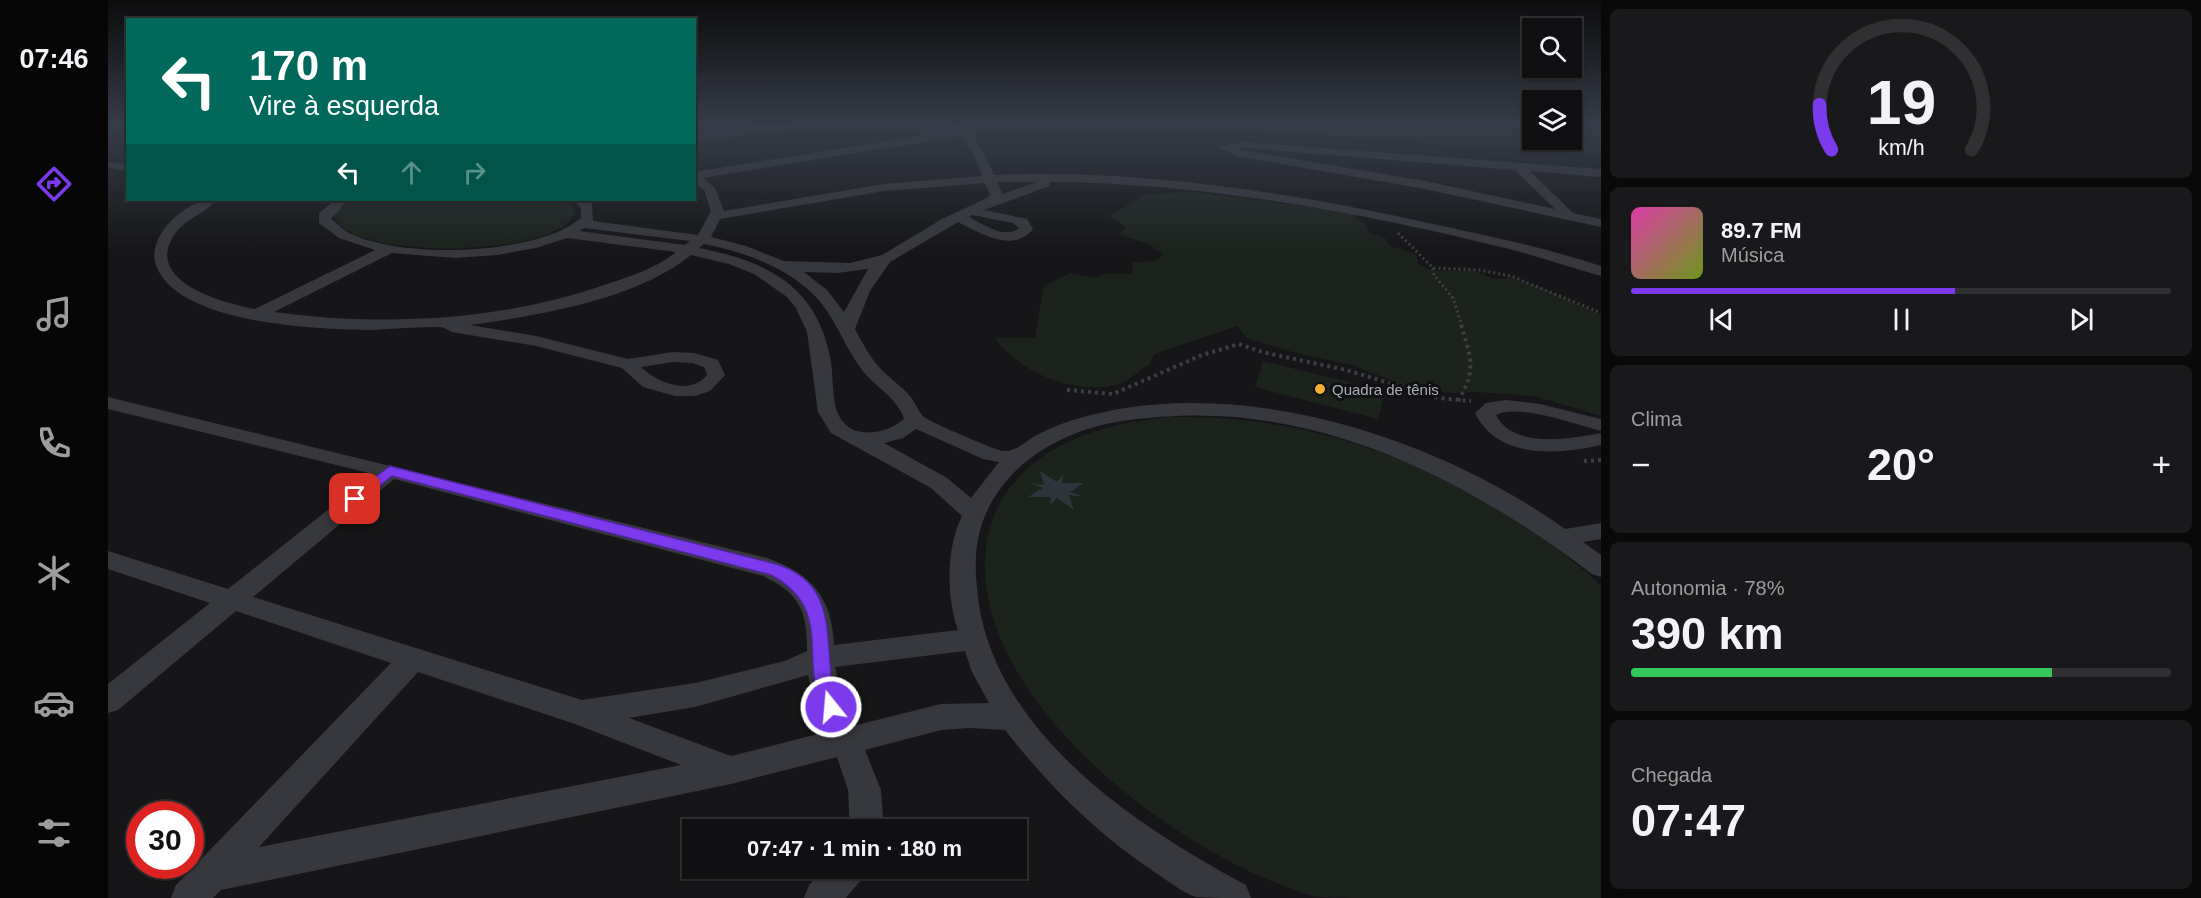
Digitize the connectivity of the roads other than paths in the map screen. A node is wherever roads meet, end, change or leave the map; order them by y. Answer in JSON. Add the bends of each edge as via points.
{"nodes":[{"id":1,"x":740,"y":168,"type":"edge"},
{"id":2,"x":985,"y":168,"type":"edge"},
{"id":3,"x":1330,"y":168,"type":"edge"},
{"id":4,"x":1520,"y":168,"type":"edge"},
{"id":5,"x":1531,"y":168,"type":"edge"},
{"id":6,"x":1601,"y":173,"type":"edge"},
{"id":7,"x":696,"y":176,"type":"edge"},
{"id":8,"x":696,"y":178,"type":"edge"},
{"id":9,"x":990,"y":179,"type":"junction"},
{"id":10,"x":1051,"y":179,"type":"junction"},
{"id":11,"x":188,"y":201,"type":"edge"},
{"id":12,"x":208,"y":201,"type":"edge"},
{"id":13,"x":341,"y":201,"type":"edge"},
{"id":14,"x":580,"y":201,"type":"edge"},
{"id":15,"x":991,"y":201,"type":"junction"},
{"id":16,"x":181,"y":216,"type":"junction"},
{"id":17,"x":716,"y":216,"type":"junction"},
{"id":18,"x":1568,"y":216,"type":"junction"},
{"id":19,"x":1601,"y":223,"type":"edge"},
{"id":20,"x":584,"y":224,"type":"junction"},
{"id":21,"x":568,"y":234,"type":"junction"},
{"id":22,"x":696,"y":246,"type":"junction"},
{"id":23,"x":389,"y":249,"type":"junction"},
{"id":24,"x":885,"y":259,"type":"junction"},
{"id":25,"x":771,"y":261,"type":"junction"},
{"id":26,"x":1601,"y":271,"type":"edge"},
{"id":27,"x":550,"y":305,"type":"junction"},
{"id":28,"x":258,"y":314,"type":"junction"},
{"id":29,"x":436,"y":323,"type":"junction"},
{"id":30,"x":847,"y":328,"type":"junction"},
{"id":31,"x":536,"y":341,"type":"junction"},
{"id":32,"x":628,"y":364,"type":"dead end"},
{"id":33,"x":108,"y":403,"type":"edge"},
{"id":34,"x":915,"y":420,"type":"junction"},
{"id":35,"x":1601,"y":425,"type":"edge"},
{"id":36,"x":856,"y":436,"type":"junction"},
{"id":37,"x":1601,"y":439,"type":"edge"},
{"id":38,"x":1018,"y":456,"type":"junction"},
{"id":39,"x":390,"y":471,"type":"junction"},
{"id":40,"x":973,"y":513,"type":"junction"},
{"id":41,"x":1601,"y":531,"type":"edge"},
{"id":42,"x":1563,"y":538,"type":"junction"},
{"id":43,"x":108,"y":560,"type":"edge"},
{"id":44,"x":1601,"y":568,"type":"edge"},
{"id":45,"x":233,"y":599,"type":"junction"},
{"id":46,"x":972,"y":639,"type":"junction"},
{"id":47,"x":414,"y":657,"type":"junction"},
{"id":48,"x":820,"y":658,"type":"junction"},
{"id":49,"x":108,"y":701,"type":"edge"},
{"id":50,"x":580,"y":713,"type":"junction"},
{"id":51,"x":1014,"y":718,"type":"junction"},
{"id":52,"x":847,"y":742,"type":"junction"},
{"id":53,"x":731,"y":770,"type":"junction"},
{"id":54,"x":868,"y":819,"type":"edge"},
{"id":55,"x":212,"y":874,"type":"junction"},
{"id":56,"x":839,"y":879,"type":"edge"},
{"id":57,"x":189,"y":898,"type":"edge"},
{"id":58,"x":822,"y":898,"type":"edge"},
{"id":59,"x":1233,"y":898,"type":"edge"}],
"edges":[{"from":1,"to":7,"type":"street"},
{"from":2,"to":9,"type":"street"},
{"from":3,"to":18,"type":"street"},
{"from":4,"to":18,"type":"street"},
{"from":5,"to":6,"type":"street"},
{"from":8,"to":17,"type":"street","via":[[713,195]]},
{"from":9,"to":10,"type":"street"},
{"from":9,"to":15,"type":"street","via":[[997,196]]},
{"from":9,"to":17,"type":"street","via":[[895,186]]},
{"from":10,"to":15,"type":"street"},
{"from":10,"to":26,"type":"street","via":[[1162,184],[1316,204],[1446,230]]},
{"from":11,"to":16,"type":"street"},
{"from":12,"to":16,"type":"street"},
{"from":13,"to":23,"type":"street","via":[[326,213],[328,227],[343,237]]},
{"from":14,"to":20,"type":"street","via":[[589,213]]},
{"from":15,"to":24,"type":"street"},
{"from":16,"to":28,"type":"street","via":[[163,244],[168,276],[194,296]]},
{"from":17,"to":22,"type":"street"},
{"from":18,"to":19,"type":"street"},
{"from":20,"to":21,"type":"street"},
{"from":20,"to":22,"type":"street"},
{"from":21,"to":22,"type":"street"},
{"from":21,"to":23,"type":"street","via":[[519,247],[466,253]]},
{"from":22,"to":25,"type":"street","via":[[739,249]]},
{"from":22,"to":27,"type":"street","via":[[628,283]]},
{"from":22,"to":36,"type":"street","via":[[756,270],[780,283],[796,298],[812,318],[821,343],[830,417],[840,430]]},
{"from":23,"to":28,"type":"street"},
{"from":24,"to":25,"type":"street","via":[[825,270]]},
{"from":24,"to":30,"type":"street","via":[[868,279]]},
{"from":25,"to":30,"type":"street","via":[[813,286]]},
{"from":27,"to":29,"type":"street"},
{"from":27,"to":31,"type":"street","via":[[532,323],[531,335]]},
{"from":28,"to":29,"type":"street","via":[[332,323]]},
{"from":29,"to":31,"type":"street"},
{"from":30,"to":34,"type":"street","via":[[866,364],[913,411]]},
{"from":31,"to":32,"type":"street"},
{"from":33,"to":39,"type":"street"},
{"from":34,"to":36,"type":"street","via":[[889,436]]},
{"from":34,"to":38,"type":"street","via":[[998,456]]},
{"from":35,"to":37,"type":"street","via":[[1511,405],[1493,406],[1485,414],[1495,428],[1529,444],[1559,447]]},
{"from":36,"to":40,"type":"street","via":[[939,483]]},
{"from":38,"to":40,"type":"street","via":[[992,482]]},
{"from":38,"to":42,"type":"street","via":[[1084,423],[1122,414],[1164,409],[1255,413],[1344,432],[1407,453],[1512,504]]},
{"from":39,"to":45,"type":"street"},
{"from":39,"to":48,"type":"street","via":[[776,570],[791,578],[814,606],[820,627]]},
{"from":40,"to":46,"type":"street","via":[[962,550],[962,592]]},
{"from":41,"to":42,"type":"street"},
{"from":42,"to":44,"type":"street"},
{"from":43,"to":45,"type":"street"},
{"from":45,"to":47,"type":"street"},
{"from":45,"to":49,"type":"street"},
{"from":46,"to":48,"type":"street"},
{"from":46,"to":51,"type":"street"},
{"from":47,"to":50,"type":"street"},
{"from":47,"to":55,"type":"street"},
{"from":48,"to":50,"type":"street","via":[[789,671],[695,695]]},
{"from":48,"to":52,"type":"street","via":[[823,682]]},
{"from":50,"to":53,"type":"street"},
{"from":51,"to":52,"type":"street","via":[[941,717]]},
{"from":51,"to":59,"type":"street","via":[[1058,772],[1119,827],[1193,878]]},
{"from":52,"to":53,"type":"street"},
{"from":52,"to":54,"type":"street","via":[[869,804]]},
{"from":53,"to":55,"type":"street"},
{"from":55,"to":57,"type":"street"},
{"from":56,"to":58,"type":"street"}]}
